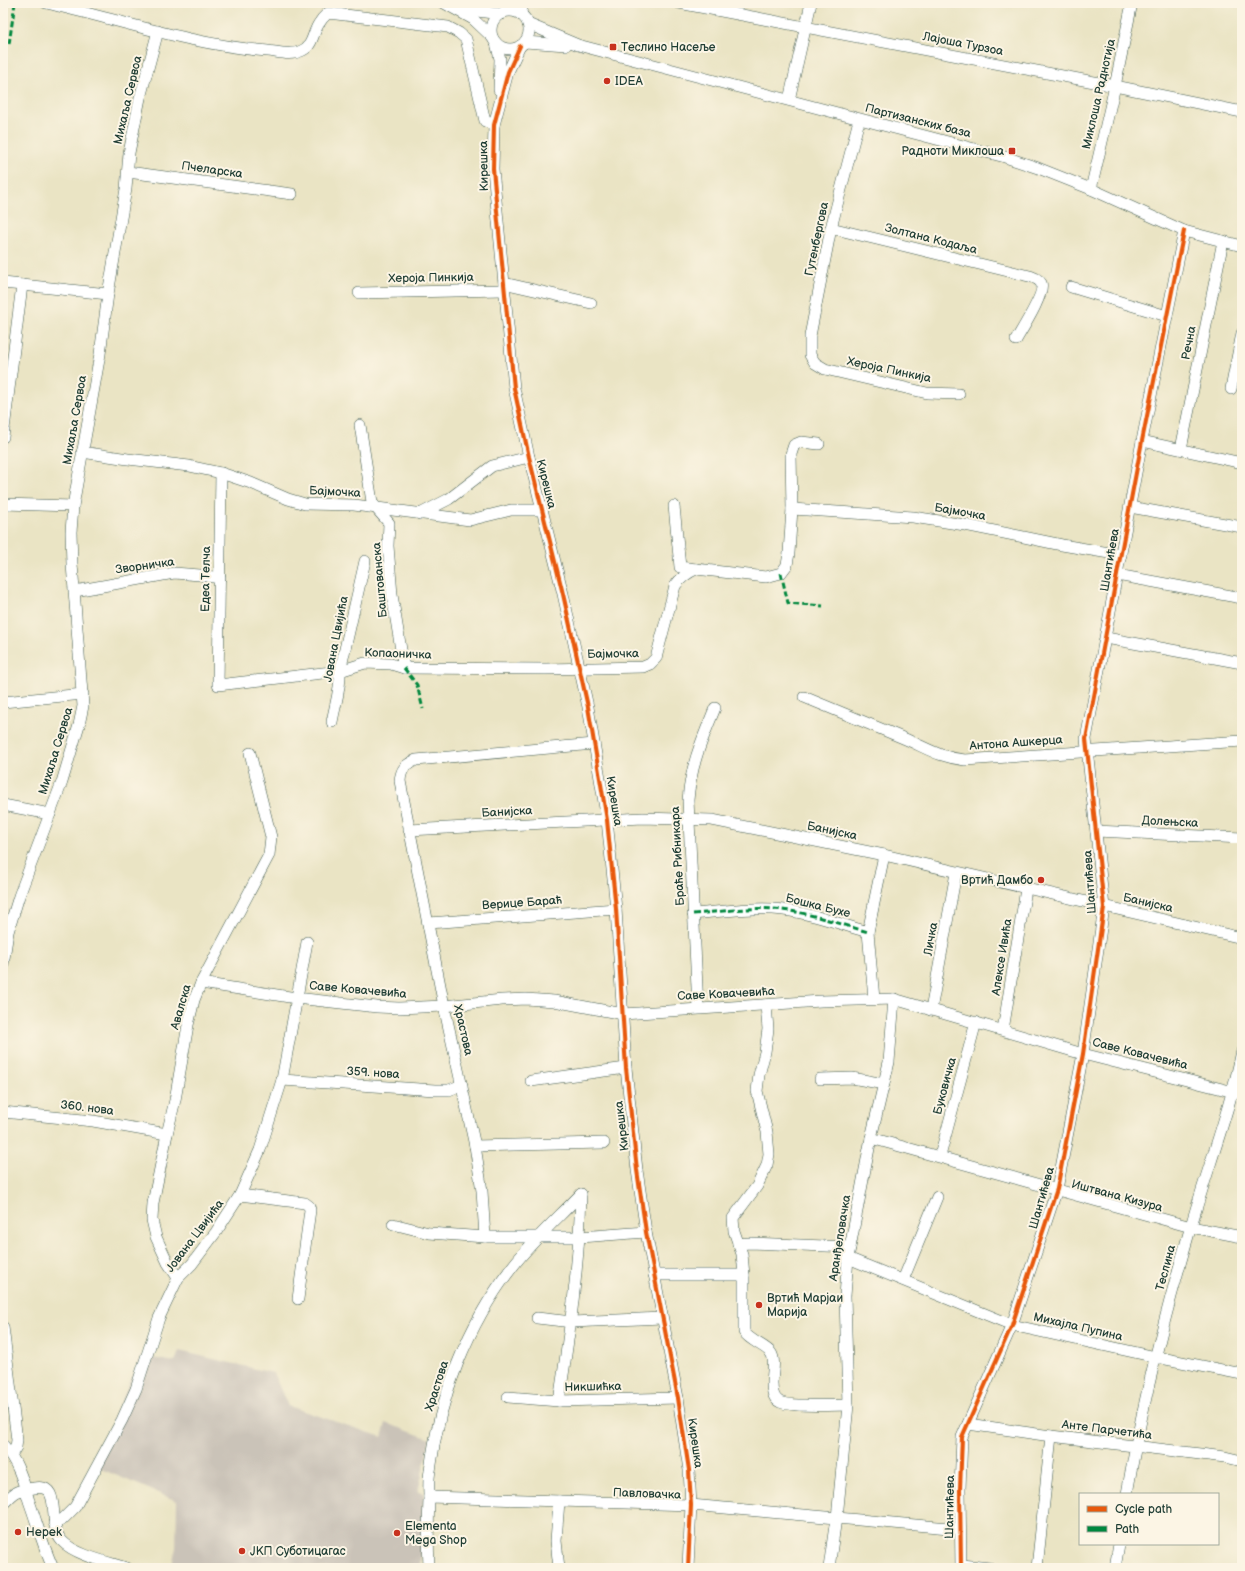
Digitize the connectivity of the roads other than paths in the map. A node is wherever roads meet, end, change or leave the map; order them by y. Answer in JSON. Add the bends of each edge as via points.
{"nodes":[{"id":1,"x":46,"y":3,"type":"edge"},
{"id":2,"x":444,"y":3,"type":"edge"},
{"id":3,"x":451,"y":3,"type":"edge"},
{"id":4,"x":522,"y":3,"type":"edge"},
{"id":5,"x":679,"y":3,"type":"edge"},
{"id":6,"x":811,"y":3,"type":"edge"},
{"id":7,"x":1132,"y":3,"type":"edge"},
{"id":8,"x":506,"y":10,"type":"edge"},
{"id":9,"x":521,"y":15,"type":"junction"},
{"id":10,"x":528,"y":24,"type":"junction"},
{"id":11,"x":806,"y":27,"type":"junction"},
{"id":12,"x":158,"y":31,"type":"junction"},
{"id":13,"x":494,"y":40,"type":"junction"},
{"id":14,"x":522,"y":44,"type":"junction"},
{"id":15,"x":578,"y":45,"type":"junction"},
{"id":16,"x":1115,"y":86,"type":"junction"},
{"id":17,"x":789,"y":100,"type":"junction"},
{"id":18,"x":499,"y":104,"type":"junction"},
{"id":19,"x":1242,"y":112,"type":"edge"},
{"id":20,"x":859,"y":120,"type":"junction"},
{"id":21,"x":494,"y":125,"type":"junction"},
{"id":22,"x":128,"y":172,"type":"junction"},
{"id":23,"x":1091,"y":189,"type":"junction"},
{"id":24,"x":292,"y":194,"type":"dead end"},
{"id":25,"x":832,"y":228,"type":"junction"},
{"id":26,"x":1184,"y":232,"type":"junction"},
{"id":27,"x":1222,"y":241,"type":"junction"},
{"id":28,"x":1242,"y":246,"type":"edge"},
{"id":29,"x":3,"y":283,"type":"edge"},
{"id":30,"x":22,"y":285,"type":"junction"},
{"id":31,"x":503,"y":286,"type":"junction"},
{"id":32,"x":1071,"y":287,"type":"dead end"},
{"id":33,"x":359,"y":293,"type":"dead end"},
{"id":34,"x":108,"y":294,"type":"junction"},
{"id":35,"x":591,"y":303,"type":"dead end"},
{"id":36,"x":1167,"y":316,"type":"junction"},
{"id":37,"x":1242,"y":333,"type":"edge"},
{"id":38,"x":1016,"y":340,"type":"dead end"},
{"id":39,"x":815,"y":364,"type":"joint"},
{"id":40,"x":1231,"y":389,"type":"dead end"},
{"id":41,"x":959,"y":394,"type":"dead end"},
{"id":42,"x":360,"y":425,"type":"dead end"},
{"id":43,"x":3,"y":438,"type":"edge"},
{"id":44,"x":1142,"y":441,"type":"junction"},
{"id":45,"x":819,"y":444,"type":"dead end"},
{"id":46,"x":1181,"y":449,"type":"junction"},
{"id":47,"x":82,"y":452,"type":"junction"},
{"id":48,"x":529,"y":457,"type":"junction"},
{"id":49,"x":1242,"y":462,"type":"edge"},
{"id":50,"x":221,"y":473,"type":"junction"},
{"id":51,"x":3,"y":504,"type":"edge"},
{"id":52,"x":74,"y":506,"type":"junction"},
{"id":53,"x":674,"y":506,"type":"dead end"},
{"id":54,"x":1130,"y":507,"type":"junction"},
{"id":55,"x":376,"y":508,"type":"junction"},
{"id":56,"x":792,"y":509,"type":"junction"},
{"id":57,"x":542,"y":510,"type":"junction"},
{"id":58,"x":420,"y":514,"type":"junction"},
{"id":59,"x":1242,"y":526,"type":"edge"},
{"id":60,"x":1121,"y":555,"type":"junction"},
{"id":61,"x":365,"y":561,"type":"dead end"},
{"id":62,"x":680,"y":566,"type":"junction"},
{"id":63,"x":696,"y":569,"type":"junction"},
{"id":64,"x":1117,"y":576,"type":"junction"},
{"id":65,"x":220,"y":578,"type":"junction"},
{"id":66,"x":680,"y":579,"type":"junction"},
{"id":67,"x":75,"y":591,"type":"junction"},
{"id":68,"x":1242,"y":598,"type":"edge"},
{"id":69,"x":1106,"y":638,"type":"junction"},
{"id":70,"x":1242,"y":662,"type":"edge"},
{"id":71,"x":404,"y":668,"type":"junction"},
{"id":72,"x":580,"y":668,"type":"junction"},
{"id":73,"x":340,"y":671,"type":"junction"},
{"id":74,"x":218,"y":685,"type":"joint"},
{"id":75,"x":83,"y":694,"type":"junction"},
{"id":76,"x":804,"y":697,"type":"dead end"},
{"id":77,"x":3,"y":702,"type":"edge"},
{"id":78,"x":715,"y":708,"type":"dead end"},
{"id":79,"x":332,"y":722,"type":"dead end"},
{"id":80,"x":1242,"y":742,"type":"edge"},
{"id":81,"x":594,"y":744,"type":"junction"},
{"id":82,"x":1086,"y":752,"type":"junction"},
{"id":83,"x":250,"y":753,"type":"dead end"},
{"id":84,"x":3,"y":805,"type":"edge"},
{"id":85,"x":50,"y":814,"type":"junction"},
{"id":86,"x":690,"y":819,"type":"junction"},
{"id":87,"x":607,"y":820,"type":"junction"},
{"id":88,"x":409,"y":830,"type":"junction"},
{"id":89,"x":1096,"y":831,"type":"junction"},
{"id":90,"x":1242,"y":838,"type":"edge"},
{"id":91,"x":884,"y":855,"type":"junction"},
{"id":92,"x":956,"y":873,"type":"junction"},
{"id":93,"x":1026,"y":889,"type":"junction"},
{"id":94,"x":1104,"y":907,"type":"junction"},
{"id":95,"x":616,"y":909,"type":"junction"},
{"id":96,"x":694,"y":914,"type":"junction"},
{"id":97,"x":429,"y":923,"type":"junction"},
{"id":98,"x":868,"y":932,"type":"junction"},
{"id":99,"x":1242,"y":938,"type":"edge"},
{"id":100,"x":307,"y":942,"type":"dead end"},
{"id":101,"x":3,"y":965,"type":"edge"},
{"id":102,"x":202,"y":983,"type":"junction"},
{"id":103,"x":296,"y":998,"type":"junction"},
{"id":104,"x":874,"y":999,"type":"junction"},
{"id":105,"x":894,"y":999,"type":"junction"},
{"id":106,"x":766,"y":1005,"type":"junction"},
{"id":107,"x":444,"y":1006,"type":"junction"},
{"id":108,"x":698,"y":1008,"type":"junction"},
{"id":109,"x":931,"y":1010,"type":"junction"},
{"id":110,"x":623,"y":1014,"type":"junction"},
{"id":111,"x":976,"y":1022,"type":"junction"},
{"id":112,"x":1003,"y":1030,"type":"junction"},
{"id":113,"x":1242,"y":1051,"type":"edge"},
{"id":114,"x":1083,"y":1054,"type":"junction"},
{"id":115,"x":626,"y":1068,"type":"junction"},
{"id":116,"x":820,"y":1078,"type":"dead end"},
{"id":117,"x":282,"y":1080,"type":"junction"},
{"id":118,"x":531,"y":1081,"type":"dead end"},
{"id":119,"x":884,"y":1084,"type":"junction"},
{"id":120,"x":462,"y":1085,"type":"junction"},
{"id":121,"x":1238,"y":1093,"type":"edge"},
{"id":122,"x":3,"y":1112,"type":"edge"},
{"id":123,"x":167,"y":1134,"type":"junction"},
{"id":124,"x":871,"y":1138,"type":"junction"},
{"id":125,"x":604,"y":1143,"type":"dead end"},
{"id":126,"x":475,"y":1146,"type":"junction"},
{"id":127,"x":940,"y":1156,"type":"junction"},
{"id":128,"x":1057,"y":1190,"type":"junction"},
{"id":129,"x":240,"y":1195,"type":"junction"},
{"id":130,"x":937,"y":1197,"type":"dead end"},
{"id":131,"x":393,"y":1224,"type":"dead end"},
{"id":132,"x":1191,"y":1227,"type":"junction"},
{"id":133,"x":646,"y":1232,"type":"junction"},
{"id":134,"x":485,"y":1237,"type":"junction"},
{"id":135,"x":540,"y":1237,"type":"junction"},
{"id":136,"x":580,"y":1237,"type":"junction"},
{"id":137,"x":1242,"y":1237,"type":"edge"},
{"id":138,"x":738,"y":1244,"type":"junction"},
{"id":139,"x":849,"y":1253,"type":"junction"},
{"id":140,"x":654,"y":1275,"type":"junction"},
{"id":141,"x":744,"y":1275,"type":"junction"},
{"id":142,"x":178,"y":1278,"type":"junction"},
{"id":143,"x":903,"y":1280,"type":"junction"},
{"id":144,"x":298,"y":1299,"type":"dead end"},
{"id":145,"x":537,"y":1318,"type":"dead end"},
{"id":146,"x":662,"y":1318,"type":"junction"},
{"id":147,"x":572,"y":1322,"type":"junction"},
{"id":148,"x":1012,"y":1325,"type":"junction"},
{"id":149,"x":3,"y":1327,"type":"edge"},
{"id":150,"x":1156,"y":1357,"type":"junction"},
{"id":151,"x":1242,"y":1374,"type":"edge"},
{"id":152,"x":508,"y":1397,"type":"dead end"},
{"id":153,"x":678,"y":1398,"type":"junction"},
{"id":154,"x":559,"y":1401,"type":"junction"},
{"id":155,"x":848,"y":1405,"type":"junction"},
{"id":156,"x":968,"y":1424,"type":"junction"},
{"id":157,"x":1051,"y":1436,"type":"junction"},
{"id":158,"x":3,"y":1445,"type":"edge"},
{"id":159,"x":1135,"y":1446,"type":"junction"},
{"id":160,"x":12,"y":1455,"type":"junction"},
{"id":161,"x":1242,"y":1461,"type":"edge"},
{"id":162,"x":26,"y":1488,"type":"junction"},
{"id":163,"x":1127,"y":1493,"type":"edge"},
{"id":164,"x":429,"y":1497,"type":"junction"},
{"id":165,"x":559,"y":1501,"type":"junction"},
{"id":166,"x":3,"y":1504,"type":"edge"},
{"id":167,"x":691,"y":1505,"type":"junction"},
{"id":168,"x":836,"y":1518,"type":"junction"},
{"id":169,"x":54,"y":1523,"type":"junction"},
{"id":170,"x":960,"y":1529,"type":"junction"},
{"id":171,"x":1119,"y":1545,"type":"edge"},
{"id":172,"x":961,"y":1566,"type":"edge"},
{"id":173,"x":53,"y":1568,"type":"edge"},
{"id":174,"x":126,"y":1568,"type":"edge"},
{"id":175,"x":429,"y":1568,"type":"edge"},
{"id":176,"x":559,"y":1568,"type":"edge"},
{"id":177,"x":688,"y":1568,"type":"edge"},
{"id":178,"x":829,"y":1568,"type":"edge"},
{"id":179,"x":990,"y":1568,"type":"edge"},
{"id":180,"x":1037,"y":1568,"type":"edge"},
{"id":181,"x":1115,"y":1568,"type":"edge"}],
"edges":[{"from":1,"to":12,"type":"street"},
{"from":2,"to":13,"type":"street","via":[[473,19]]},
{"from":3,"to":8,"type":"street","via":[[477,11]]},
{"from":4,"to":9,"type":"street"},
{"from":5,"to":11,"type":"street","name":"Лајоша Турзоа"},
{"from":6,"to":11,"type":"street"},
{"from":7,"to":16,"type":"street","name":"Миклоша Раднотија"},
{"from":8,"to":9,"type":"street"},
{"from":8,"to":13,"type":"street","via":[[492,24]]},
{"from":9,"to":10,"type":"street"},
{"from":10,"to":14,"type":"street","via":[[529,32]]},
{"from":10,"to":15,"type":"street","name":"Партизанских база"},
{"from":11,"to":16,"type":"street","name":"Лајоша Турзоа"},
{"from":11,"to":17,"type":"street"},
{"from":12,"to":21,"type":"street","via":[[212,44],[292,54],[308,48],[319,22],[328,13],[448,27],[466,39],[485,121]]},
{"from":12,"to":22,"type":"street","name":"Михаља Сервоа","via":[[139,105],[129,153]]},
{"from":13,"to":14,"type":"street","via":[[507,49],[514,49]]},
{"from":13,"to":18,"type":"street","name":"Кирешка","via":[[500,59]]},
{"from":14,"to":15,"type":"street","name":"Партизанских база"},
{"from":14,"to":18,"type":"street","name":"Кирешка","via":[[511,66]]},
{"from":15,"to":17,"type":"street","name":"Партизанских база"},
{"from":16,"to":19,"type":"street","name":"Лајоша Турзоа"},
{"from":16,"to":23,"type":"street","name":"Миклоша Раднотија"},
{"from":17,"to":20,"type":"street","name":"Партизанских база"},
{"from":18,"to":21,"type":"street","name":"Кирешка"},
{"from":20,"to":23,"type":"street","name":"Партизанских база","via":[[1005,156]]},
{"from":20,"to":25,"type":"street","name":"Гутенбергова"},
{"from":21,"to":31,"type":"street","name":"Кирешка","via":[[493,169]]},
{"from":22,"to":24,"type":"street","name":"Пчеларска"},
{"from":22,"to":34,"type":"street","name":"Михаља Сервоа"},
{"from":23,"to":26,"type":"street","name":"Партизанских база"},
{"from":25,"to":38,"type":"street","name":"Золтана Кодаља","via":[[1038,280],[1043,289]]},
{"from":25,"to":39,"type":"street","name":"Гутенбергова","via":[[810,336],[810,355]]},
{"from":26,"to":27,"type":"street","name":"Партизанских база"},
{"from":26,"to":36,"type":"street","name":"Шантићева"},
{"from":27,"to":28,"type":"street","name":"Партизанских база"},
{"from":27,"to":46,"type":"street","name":"Речна"},
{"from":29,"to":30,"type":"street"},
{"from":30,"to":34,"type":"street"},
{"from":30,"to":43,"type":"street"},
{"from":31,"to":33,"type":"street","name":"Хероја Пинкија"},
{"from":31,"to":35,"type":"street","name":"Хероја Пинкија"},
{"from":31,"to":48,"type":"street","name":"Кирешка","via":[[514,388]]},
{"from":32,"to":36,"type":"street"},
{"from":34,"to":47,"type":"street","name":"Михаља Сервоа"},
{"from":36,"to":44,"type":"street","name":"Шантићева"},
{"from":37,"to":40,"type":"street"},
{"from":39,"to":41,"type":"street","name":"Хероја Пинкија","via":[[927,393]]},
{"from":42,"to":55,"type":"street","name":"Баштованска","via":[[372,502]]},
{"from":44,"to":46,"type":"street"},
{"from":44,"to":54,"type":"street","name":"Шантићева"},
{"from":45,"to":56,"type":"street","via":[[802,442],[794,445],[791,454]]},
{"from":46,"to":49,"type":"street"},
{"from":47,"to":50,"type":"street","name":"Бајмочка","via":[[189,466]]},
{"from":47,"to":52,"type":"street","name":"Михаља Сервоа"},
{"from":48,"to":57,"type":"street","name":"Кирешка"},
{"from":48,"to":58,"type":"street","via":[[492,466],[449,499]]},
{"from":50,"to":55,"type":"street","name":"Бајмочка","via":[[305,504]]},
{"from":50,"to":65,"type":"street","name":"Едеа Телча"},
{"from":51,"to":52,"type":"street"},
{"from":52,"to":67,"type":"street","name":"Михаља Сервоа","via":[[71,532]]},
{"from":53,"to":62,"type":"street","name":"Бајмочка"},
{"from":54,"to":59,"type":"street"},
{"from":54,"to":60,"type":"street","name":"Шантићева"},
{"from":55,"to":58,"type":"street","name":"Бајмочка"},
{"from":55,"to":71,"type":"street","name":"Баштованска","via":[[389,523],[392,595]]},
{"from":56,"to":60,"type":"street","name":"Бајмочка","via":[[913,517]]},
{"from":56,"to":63,"type":"street","via":[[786,565],[781,573],[766,577]]},
{"from":57,"to":58,"type":"street","name":"Бајмочка","via":[[511,510],[470,520]]},
{"from":57,"to":72,"type":"street","name":"Кирешка"},
{"from":60,"to":64,"type":"street","name":"Шантићева"},
{"from":61,"to":73,"type":"street","name":"Јована Цвијића"},
{"from":62,"to":63,"type":"street"},
{"from":62,"to":66,"type":"street","name":"Бајмочка"},
{"from":63,"to":66,"type":"street"},
{"from":64,"to":68,"type":"street"},
{"from":64,"to":69,"type":"street","name":"Шантићева"},
{"from":65,"to":67,"type":"street","name":"Зворничка","via":[[174,573]]},
{"from":65,"to":74,"type":"street","name":"Едеа Телча"},
{"from":66,"to":72,"type":"street","name":"Бајмочка","via":[[675,586],[658,653],[650,664],[643,667]]},
{"from":67,"to":75,"type":"street","name":"Михаља Сервоа"},
{"from":69,"to":70,"type":"street"},
{"from":69,"to":82,"type":"street","name":"Шантићева","via":[[1088,722]]},
{"from":71,"to":72,"type":"street","name":"Копаоничка"},
{"from":71,"to":73,"type":"street","name":"Копаоничка","via":[[391,664],[365,663]]},
{"from":72,"to":81,"type":"street","name":"Кирешка"},
{"from":73,"to":74,"type":"street","name":"Копаоничка"},
{"from":73,"to":79,"type":"street","name":"Јована Цвијића","via":[[341,683]]},
{"from":75,"to":77,"type":"street"},
{"from":75,"to":85,"type":"street","name":"Михаља Сервоа","via":[[79,725]]},
{"from":76,"to":82,"type":"street","name":"Антона Ашкерца","via":[[948,758],[979,760]]},
{"from":78,"to":86,"type":"street","name":"Браће Рибникара","via":[[694,760],[688,800]]},
{"from":80,"to":82,"type":"street","name":"Антона Ашкерца"},
{"from":81,"to":87,"type":"street","name":"Кирешка"},
{"from":81,"to":88,"type":"street","via":[[416,760],[407,764],[401,771],[400,781]]},
{"from":82,"to":89,"type":"street","name":"Шантићева"},
{"from":83,"to":102,"type":"street","name":"Авалска","via":[[271,837],[269,855]]},
{"from":84,"to":85,"type":"street","name":"Михаља Сервоа"},
{"from":85,"to":101,"type":"street","name":"Михаља Сервоа","via":[[19,896],[8,932]]},
{"from":86,"to":87,"type":"street","name":"Банијска"},
{"from":86,"to":91,"type":"street","name":"Банијска","via":[[712,820]]},
{"from":86,"to":96,"type":"street","name":"Браће Рибникара"},
{"from":87,"to":88,"type":"street","name":"Банијска"},
{"from":87,"to":95,"type":"street","name":"Кирешка"},
{"from":88,"to":97,"type":"street","name":"Храстова"},
{"from":89,"to":90,"type":"street","name":"Долењска"},
{"from":89,"to":94,"type":"street","name":"Шантићева"},
{"from":91,"to":92,"type":"street","name":"Банијска"},
{"from":91,"to":98,"type":"street"},
{"from":92,"to":93,"type":"street","name":"Банијска"},
{"from":92,"to":109,"type":"street","name":"Личка"},
{"from":93,"to":94,"type":"street","name":"Банијска"},
{"from":93,"to":112,"type":"street","name":"Алексе Ивића"},
{"from":94,"to":99,"type":"street","name":"Банијска"},
{"from":94,"to":114,"type":"street","name":"Шантићева"},
{"from":95,"to":97,"type":"street","name":"Верице Бараћ"},
{"from":95,"to":110,"type":"street","name":"Кирешка"},
{"from":96,"to":98,"type":"street","name":"Бошка Бухе","via":[[774,909],[795,912]]},
{"from":96,"to":108,"type":"street","name":"Браће Рибникара"},
{"from":97,"to":107,"type":"street","name":"Храстова"},
{"from":98,"to":104,"type":"street"},
{"from":100,"to":103,"type":"street","name":"Јована Цвијића"},
{"from":102,"to":103,"type":"street","name":"Саве Ковачевића"},
{"from":102,"to":123,"type":"street","name":"Авалска","via":[[194,1000],[188,1025]]},
{"from":103,"to":107,"type":"street","name":"Саве Ковачевића","via":[[377,1007]]},
{"from":103,"to":117,"type":"street","name":"Јована Цвијића"},
{"from":104,"to":105,"type":"street","name":"Саве Ковачевића"},
{"from":104,"to":106,"type":"street","name":"Саве Ковачевића"},
{"from":105,"to":109,"type":"street","name":"Саве Ковачевића"},
{"from":105,"to":119,"type":"street","name":"Аранђеловачка","via":[[889,1062]]},
{"from":106,"to":108,"type":"street","name":"Саве Ковачевића"},
{"from":106,"to":138,"type":"street","via":[[768,1029],[757,1091],[767,1132],[769,1154],[758,1186],[733,1218]]},
{"from":107,"to":110,"type":"street","name":"Саве Ковачевића","via":[[526,999]]},
{"from":107,"to":120,"type":"street","name":"Храстова"},
{"from":108,"to":110,"type":"street","name":"Саве Ковачевића"},
{"from":109,"to":111,"type":"street","name":"Саве Ковачевића"},
{"from":110,"to":115,"type":"street","name":"Кирешка"},
{"from":111,"to":112,"type":"street","name":"Саве Ковачевића"},
{"from":111,"to":127,"type":"street","name":"Буковичка"},
{"from":112,"to":114,"type":"street","name":"Саве Ковачевића"},
{"from":113,"to":121,"type":"street","name":"Теслина"},
{"from":114,"to":121,"type":"street","name":"Саве Ковачевића"},
{"from":114,"to":128,"type":"street","name":"Шантићева"},
{"from":115,"to":118,"type":"street"},
{"from":115,"to":133,"type":"street","name":"Кирешка"},
{"from":116,"to":119,"type":"street","via":[[852,1078]]},
{"from":117,"to":120,"type":"street","name":"359. нова","via":[[435,1090],[449,1090]]},
{"from":117,"to":129,"type":"street","name":"Јована Цвијића","via":[[260,1150]]},
{"from":119,"to":124,"type":"street","name":"Аранђеловачка"},
{"from":120,"to":126,"type":"street","name":"Храстова"},
{"from":121,"to":132,"type":"street","name":"Теслина"},
{"from":122,"to":123,"type":"street","name":"360. нова","via":[[93,1121]]},
{"from":123,"to":142,"type":"street","name":"Авалска","via":[[152,1220],[156,1237]]},
{"from":124,"to":127,"type":"street","name":"Иштвана Кизура"},
{"from":124,"to":139,"type":"street","name":"Аранђеловачка"},
{"from":125,"to":126,"type":"street"},
{"from":126,"to":134,"type":"street","name":"Храстова","via":[[482,1191]]},
{"from":127,"to":128,"type":"street","name":"Иштвана Кизура"},
{"from":128,"to":132,"type":"street","name":"Иштвана Кизура"},
{"from":128,"to":148,"type":"street","name":"Шантићева"},
{"from":129,"to":142,"type":"street","name":"Јована Цвијића","via":[[216,1232]]},
{"from":129,"to":144,"type":"street","via":[[305,1203],[309,1206]]},
{"from":130,"to":143,"type":"street"},
{"from":131,"to":134,"type":"street","via":[[429,1233]]},
{"from":132,"to":137,"type":"street","name":"Иштвана Кизура"},
{"from":132,"to":150,"type":"street","name":"Теслина"},
{"from":133,"to":136,"type":"street"},
{"from":133,"to":140,"type":"street","name":"Кирешка"},
{"from":134,"to":135,"type":"street"},
{"from":135,"to":136,"type":"street"},
{"from":135,"to":136,"type":"street","name":"Храстова","via":[[582,1194]]},
{"from":135,"to":164,"type":"street","name":"Храстова","via":[[500,1283],[463,1348],[446,1394],[438,1429],[429,1472]]},
{"from":136,"to":147,"type":"street"},
{"from":138,"to":139,"type":"street","name":"Михајла Пупина"},
{"from":138,"to":141,"type":"street","via":[[742,1254]]},
{"from":139,"to":143,"type":"street","name":"Михајла Пупина"},
{"from":139,"to":155,"type":"street","name":"Аранђеловачка","via":[[844,1296]]},
{"from":140,"to":141,"type":"street"},
{"from":140,"to":146,"type":"street","name":"Кирешка"},
{"from":141,"to":155,"type":"street","via":[[744,1332],[748,1338],[770,1352],[773,1359],[772,1387],[775,1398],[790,1404]]},
{"from":142,"to":169,"type":"street","name":"Јована Цвијића","via":[[159,1318],[136,1389],[122,1420],[75,1507],[62,1520]]},
{"from":143,"to":148,"type":"street","name":"Михајла Пупина"},
{"from":145,"to":147,"type":"street"},
{"from":146,"to":147,"type":"street"},
{"from":146,"to":153,"type":"street","name":"Кирешка"},
{"from":147,"to":154,"type":"street"},
{"from":148,"to":150,"type":"street","name":"Михајла Пупина"},
{"from":148,"to":156,"type":"street","name":"Шантићева"},
{"from":149,"to":160,"type":"street","via":[[17,1440]]},
{"from":150,"to":151,"type":"street","name":"Михајла Пупина"},
{"from":150,"to":159,"type":"street","name":"Теслина"},
{"from":152,"to":154,"type":"street","name":"Никшићка"},
{"from":153,"to":154,"type":"street","name":"Никшићка"},
{"from":153,"to":167,"type":"street","name":"Кирешка","via":[[689,1470]]},
{"from":155,"to":168,"type":"street","name":"Аранђеловачка"},
{"from":156,"to":157,"type":"street","name":"Анте Парчетића"},
{"from":156,"to":170,"type":"street","name":"Шантићева","via":[[962,1437]]},
{"from":157,"to":159,"type":"street","name":"Анте Парчетића"},
{"from":157,"to":180,"type":"street"},
{"from":158,"to":160,"type":"street"},
{"from":159,"to":161,"type":"street","name":"Анте Парчетића"},
{"from":159,"to":163,"type":"street","name":"Теслина"},
{"from":160,"to":162,"type":"street"},
{"from":162,"to":166,"type":"street","via":[[16,1491]]},
{"from":162,"to":169,"type":"street","via":[[41,1486],[50,1492],[54,1507]]},
{"from":162,"to":173,"type":"street"},
{"from":164,"to":165,"type":"street","name":"Павловачка"},
{"from":164,"to":175,"type":"street","name":"Храстова"},
{"from":165,"to":167,"type":"street","name":"Павловачка"},
{"from":165,"to":176,"type":"street","via":[[556,1541]]},
{"from":167,"to":168,"type":"street","name":"Павловачка"},
{"from":167,"to":177,"type":"street","name":"Кирешка"},
{"from":168,"to":170,"type":"street","name":"Павловачка"},
{"from":168,"to":178,"type":"street","name":"Аранђеловачка"},
{"from":169,"to":174,"type":"street","via":[[56,1534],[67,1546]]},
{"from":170,"to":172,"type":"street","name":"Шантићева"},
{"from":171,"to":181,"type":"street"},
{"from":172,"to":179,"type":"street"}]}
